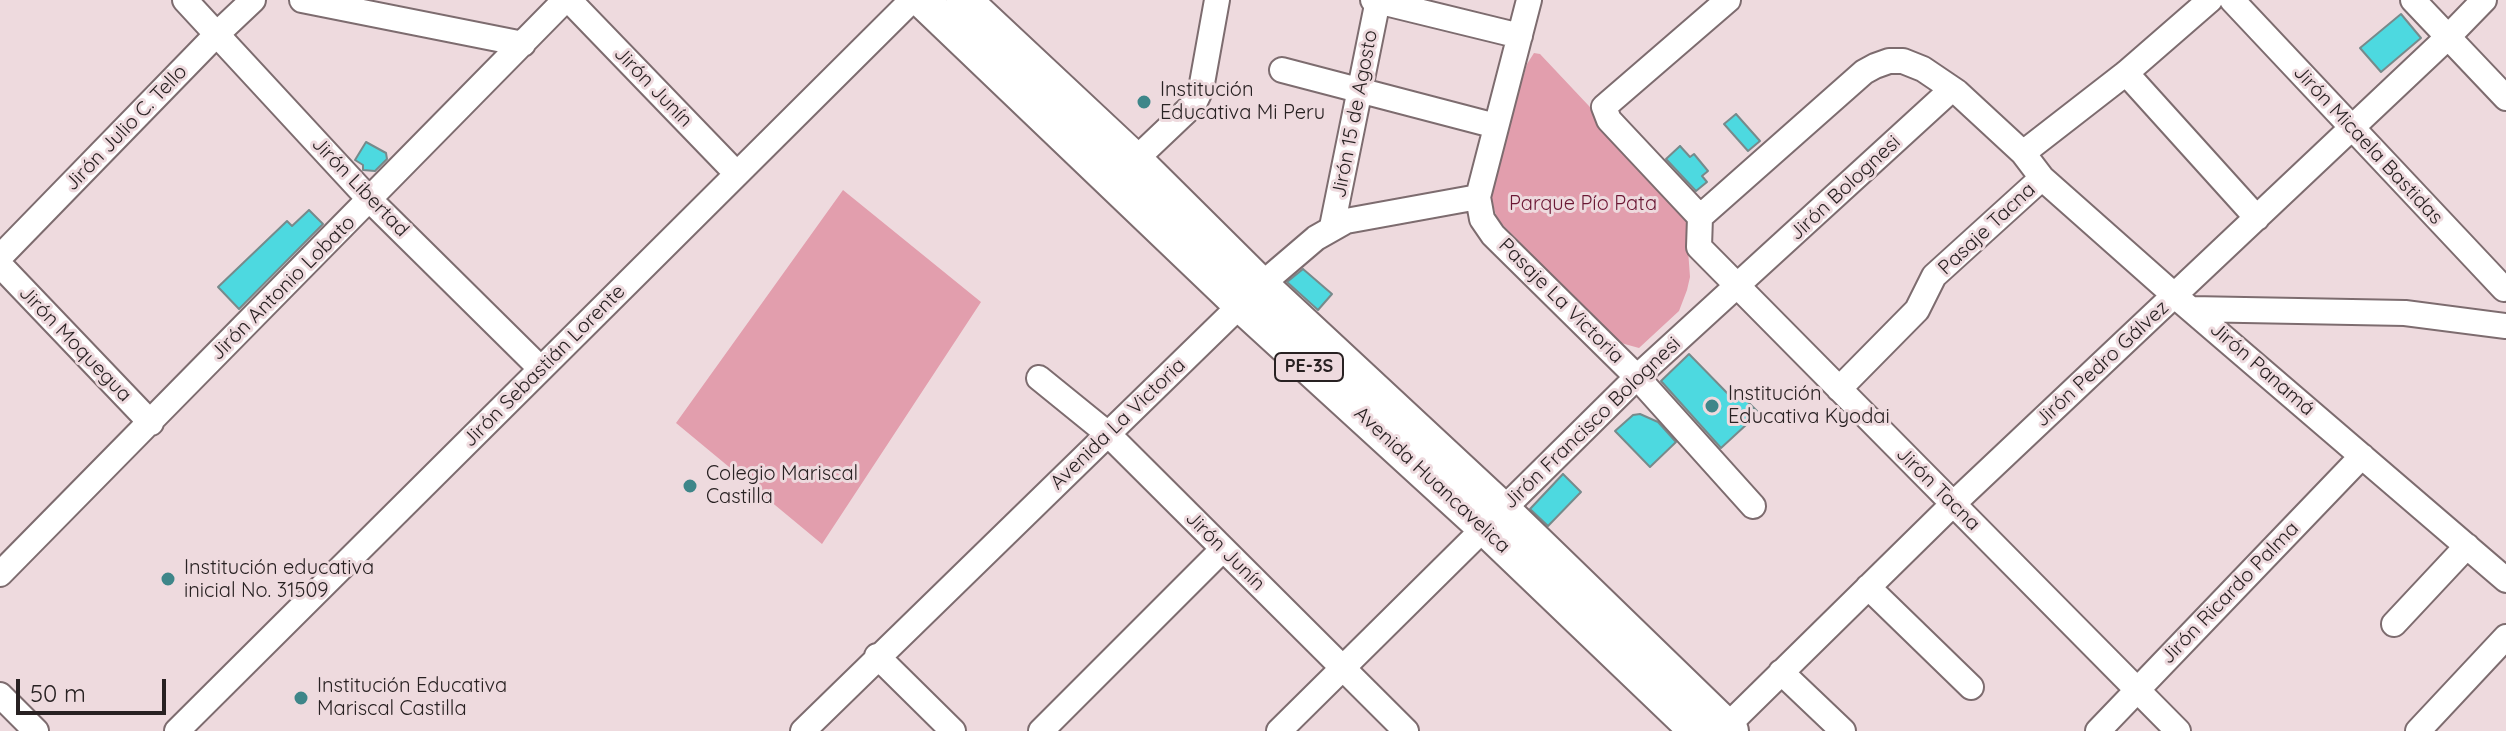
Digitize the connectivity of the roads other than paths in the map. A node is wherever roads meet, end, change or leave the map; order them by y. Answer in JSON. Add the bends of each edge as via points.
{"nodes":[{"id":1,"x":185,"y":0,"type":"edge"},
{"id":2,"x":253,"y":0,"type":"edge"},
{"id":3,"x":302,"y":0,"type":"edge"},
{"id":4,"x":567,"y":0,"type":"edge"},
{"id":5,"x":912,"y":0,"type":"edge"},
{"id":6,"x":922,"y":0,"type":"edge"},
{"id":7,"x":964,"y":0,"type":"edge"},
{"id":8,"x":1217,"y":0,"type":"edge"},
{"id":9,"x":1376,"y":0,"type":"edge"},
{"id":10,"x":1529,"y":0,"type":"edge"},
{"id":11,"x":1728,"y":0,"type":"edge"},
{"id":12,"x":2210,"y":0,"type":"edge"},
{"id":13,"x":2232,"y":0,"type":"edge"},
{"id":14,"x":2413,"y":0,"type":"edge"},
{"id":15,"x":2484,"y":0,"type":"edge"},
{"id":16,"x":2182,"y":9,"type":"edge"},
{"id":17,"x":217,"y":34,"type":"junction"},
{"id":18,"x":1520,"y":36,"type":"junction"},
{"id":19,"x":2448,"y":37,"type":"junction"},
{"id":20,"x":523,"y":44,"type":"junction"},
{"id":21,"x":1282,"y":70,"type":"dead end"},
{"id":22,"x":2126,"y":73,"type":"junction"},
{"id":23,"x":1952,"y":89,"type":"junction"},
{"id":24,"x":1359,"y":90,"type":"junction"},
{"id":25,"x":2506,"y":98,"type":"edge"},
{"id":26,"x":1496,"y":126,"type":"junction"},
{"id":27,"x":2352,"y":128,"type":"junction"},
{"id":28,"x":2023,"y":153,"type":"junction"},
{"id":29,"x":1135,"y":160,"type":"junction"},
{"id":30,"x":737,"y":174,"type":"junction"},
{"id":31,"x":2042,"y":178,"type":"junction"},
{"id":32,"x":1478,"y":197,"type":"junction"},
{"id":33,"x":370,"y":200,"type":"junction"},
{"id":34,"x":1700,"y":217,"type":"junction"},
{"id":35,"x":2257,"y":218,"type":"junction"},
{"id":36,"x":1332,"y":227,"type":"junction"},
{"id":37,"x":0,"y":257,"type":"edge"},
{"id":38,"x":0,"y":265,"type":"edge"},
{"id":39,"x":1738,"y":287,"type":"junction"},
{"id":40,"x":2505,"y":288,"type":"edge"},
{"id":41,"x":1251,"y":295,"type":"junction"},
{"id":42,"x":2182,"y":302,"type":"junction"},
{"id":43,"x":2478,"y":322,"type":"junction"},
{"id":44,"x":2506,"y":326,"type":"edge"},
{"id":45,"x":541,"y":369,"type":"junction"},
{"id":46,"x":1637,"y":377,"type":"junction"},
{"id":47,"x":1039,"y":378,"type":"dead end"},
{"id":48,"x":1839,"y":389,"type":"junction"},
{"id":49,"x":151,"y":423,"type":"junction"},
{"id":50,"x":1108,"y":434,"type":"junction"},
{"id":51,"x":2362,"y":456,"type":"junction"},
{"id":52,"x":1953,"y":504,"type":"junction"},
{"id":53,"x":1753,"y":506,"type":"dead end"},
{"id":54,"x":1494,"y":518,"type":"junction"},
{"id":55,"x":2467,"y":546,"type":"junction"},
{"id":56,"x":1223,"y":549,"type":"junction"},
{"id":57,"x":0,"y":574,"type":"edge"},
{"id":58,"x":2506,"y":580,"type":"edge"},
{"id":59,"x":1868,"y":587,"type":"junction"},
{"id":60,"x":2394,"y":624,"type":"dead end"},
{"id":61,"x":2506,"y":637,"type":"edge"},
{"id":62,"x":877,"y":656,"type":"junction"},
{"id":63,"x":1343,"y":668,"type":"junction"},
{"id":64,"x":1781,"y":672,"type":"junction"},
{"id":65,"x":1971,"y":687,"type":"dead end"},
{"id":66,"x":2137,"y":690,"type":"junction"},
{"id":67,"x":0,"y":695,"type":"edge"},
{"id":68,"x":1719,"y":730,"type":"edge"},
{"id":69,"x":36,"y":731,"type":"edge"},
{"id":70,"x":177,"y":731,"type":"edge"},
{"id":71,"x":803,"y":731,"type":"edge"},
{"id":72,"x":953,"y":731,"type":"edge"},
{"id":73,"x":1041,"y":731,"type":"edge"},
{"id":74,"x":1279,"y":731,"type":"edge"},
{"id":75,"x":1406,"y":731,"type":"edge"},
{"id":76,"x":1843,"y":731,"type":"edge"},
{"id":77,"x":2098,"y":731,"type":"edge"},
{"id":78,"x":2178,"y":731,"type":"edge"},
{"id":79,"x":2418,"y":731,"type":"edge"}],
"edges":[{"from":1,"to":17,"type":"street","name":"Jirón Libertad"},
{"from":2,"to":17,"type":"street","name":"Jirón Julio C. Tello"},
{"from":3,"to":20,"type":"street"},
{"from":4,"to":20,"type":"street","name":"Jirón Antonio Lobato"},
{"from":4,"to":30,"type":"street","name":"Jirón Junín"},
{"from":5,"to":30,"type":"street","name":"Jirón Sebastián Lorente"},
{"from":6,"to":41,"type":"highway","name":"Avenida Huancavelica","number":"PE-3S"},
{"from":7,"to":29,"type":"highway","name":"Avenida Huancavelica","number":"PE-3S"},
{"from":8,"to":29,"type":"street","via":[[1194,104]]},
{"from":9,"to":18,"type":"street"},
{"from":9,"to":24,"type":"street","name":"Jirón 15 de Agosto"},
{"from":10,"to":18,"type":"street"},
{"from":11,"to":34,"type":"street","via":[[1604,107],[1609,120]]},
{"from":12,"to":16,"type":"street"},
{"from":13,"to":27,"type":"street","name":"Jirón Micaela Bastidas"},
{"from":14,"to":19,"type":"street"},
{"from":15,"to":19,"type":"street","name":"Jirón Pedro Gálvez"},
{"from":16,"to":22,"type":"street"},
{"from":17,"to":33,"type":"street","name":"Jirón Libertad"},
{"from":17,"to":37,"type":"street","name":"Jirón Julio C. Tello"},
{"from":18,"to":26,"type":"street"},
{"from":19,"to":25,"type":"street"},
{"from":19,"to":27,"type":"street","name":"Jirón Pedro Gálvez"},
{"from":20,"to":33,"type":"street","name":"Jirón Antonio Lobato"},
{"from":21,"to":24,"type":"street"},
{"from":22,"to":28,"type":"street"},
{"from":22,"to":35,"type":"street"},
{"from":23,"to":28,"type":"street","name":"Jirón Panamá"},
{"from":23,"to":34,"type":"street","name":"Jirón Panamá","via":[[1903,61],[1875,66]]},
{"from":23,"to":39,"type":"street","name":"Jirón Bolognesi"},
{"from":24,"to":26,"type":"street"},
{"from":24,"to":36,"type":"street","name":"Jirón 15 de Agosto"},
{"from":26,"to":32,"type":"street"},
{"from":27,"to":35,"type":"street","name":"Jirón Pedro Gálvez"},
{"from":27,"to":40,"type":"street","name":"Jirón Micaela Bastidas"},
{"from":28,"to":31,"type":"street","name":"Jirón Panamá"},
{"from":29,"to":41,"type":"highway","name":"Avenida Huancavelica","number":"PE-3S"},
{"from":30,"to":45,"type":"street","name":"Jirón Sebastián Lorente"},
{"from":31,"to":42,"type":"street","name":"Jirón Panamá"},
{"from":31,"to":48,"type":"street","name":"Pasaje Tacna","via":[[1934,276],[1917,310]]},
{"from":32,"to":36,"type":"street","name":"Avenida La Victoria"},
{"from":32,"to":46,"type":"street","name":"Pasaje La Victoria","via":[[1486,226]]},
{"from":33,"to":45,"type":"street","name":"Jirón Libertad"},
{"from":33,"to":49,"type":"street","name":"Jirón Antonio Lobato"},
{"from":34,"to":39,"type":"street","name":"Jirón Tacna","via":[[1699,247]]},
{"from":35,"to":42,"type":"street","name":"Jirón Pedro Gálvez"},
{"from":36,"to":41,"type":"street","name":"Avenida La Victoria"},
{"from":38,"to":49,"type":"street","name":"Jirón Moquegua"},
{"from":39,"to":46,"type":"street","name":"Jirón Francisco Bolognesi"},
{"from":39,"to":48,"type":"street","name":"Jirón Tacna"},
{"from":40,"to":43,"type":"street"},
{"from":41,"to":50,"type":"street","name":"Avenida La Victoria"},
{"from":41,"to":54,"type":"highway","name":"Avenida Huancavelica","number":"PE-3S"},
{"from":42,"to":43,"type":"street","via":[[2405,313]]},
{"from":42,"to":51,"type":"street","name":"Jirón Panamá"},
{"from":42,"to":52,"type":"street","name":"Jirón Pedro Gálvez"},
{"from":43,"to":44,"type":"street"},
{"from":45,"to":70,"type":"street","name":"Jirón Sebastián Lorente"},
{"from":46,"to":53,"type":"street","name":"Pasaje La Victoria"},
{"from":46,"to":54,"type":"street","name":"Jirón Francisco Bolognesi"},
{"from":47,"to":50,"type":"street","name":"Jirón Junín"},
{"from":48,"to":52,"type":"street","name":"Jirón Tacna"},
{"from":49,"to":57,"type":"street","name":"Jirón Antonio Lobato"},
{"from":50,"to":56,"type":"street","name":"Jirón Junín"},
{"from":50,"to":62,"type":"street","name":"Avenida La Victoria"},
{"from":51,"to":55,"type":"street","name":"Jirón Panamá"},
{"from":51,"to":66,"type":"street","name":"Jirón Ricardo Palma"},
{"from":52,"to":59,"type":"street","name":"Jirón Pedro Gálvez"},
{"from":52,"to":66,"type":"street","name":"Jirón Tacna"},
{"from":54,"to":63,"type":"street","name":"Jirón Francisco Bolognesi"},
{"from":54,"to":68,"type":"highway","name":"Avenida Huancavelica","number":"PE-3S"},
{"from":55,"to":58,"type":"street","name":"Jirón Panamá"},
{"from":55,"to":60,"type":"street"},
{"from":56,"to":63,"type":"street","name":"Jirón Junín"},
{"from":56,"to":73,"type":"street"},
{"from":59,"to":64,"type":"street","name":"Jirón Pedro Gálvez"},
{"from":59,"to":65,"type":"street"},
{"from":61,"to":79,"type":"street"},
{"from":62,"to":71,"type":"street","name":"Avenida La Victoria"},
{"from":62,"to":72,"type":"street"},
{"from":63,"to":74,"type":"street","name":"Jirón Francisco Bolognesi"},
{"from":63,"to":75,"type":"street","name":"Jirón Junín"},
{"from":64,"to":68,"type":"street","name":"Jirón Pedro Gálvez"},
{"from":64,"to":76,"type":"street"},
{"from":66,"to":77,"type":"street","name":"Jirón Ricardo Palma"},
{"from":66,"to":78,"type":"street","name":"Jirón Tacna"},
{"from":67,"to":69,"type":"street"}]}
